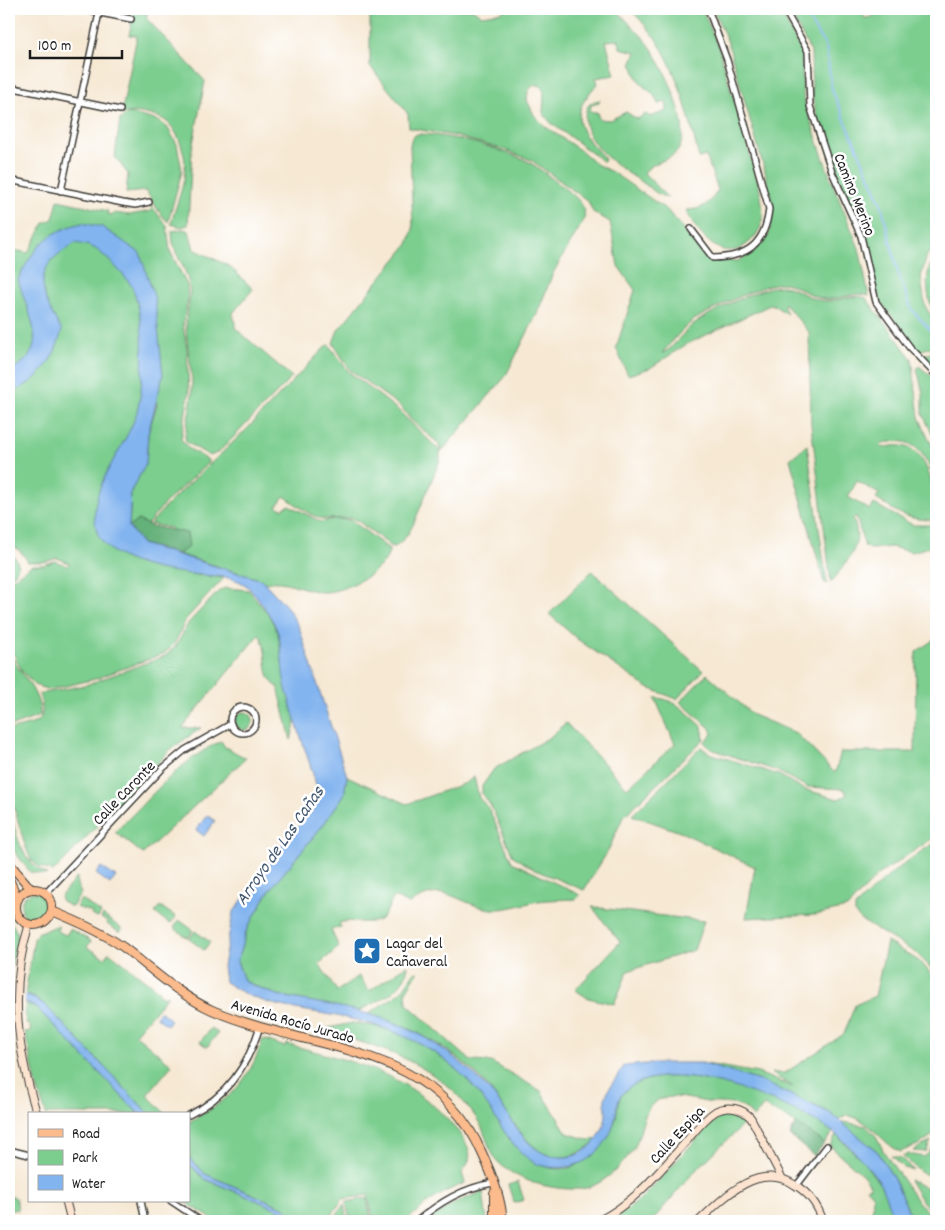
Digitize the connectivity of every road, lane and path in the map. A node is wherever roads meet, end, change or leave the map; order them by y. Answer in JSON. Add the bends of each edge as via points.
{"nodes":[{"id":1,"x":80,"y":9,"type":"edge"},
{"id":2,"x":708,"y":9,"type":"edge"},
{"id":3,"x":784,"y":9,"type":"edge"},
{"id":4,"x":100,"y":13,"type":"junction"},
{"id":5,"x":131,"y":19,"type":"dead end"},
{"id":6,"x":9,"y":87,"type":"edge"},
{"id":7,"x":80,"y":102,"type":"junction"},
{"id":8,"x":120,"y":110,"type":"dead end"},
{"id":9,"x":9,"y":180,"type":"edge"},
{"id":10,"x":61,"y":191,"type":"junction"},
{"id":11,"x":149,"y":202,"type":"dead end"},
{"id":12,"x":691,"y":229,"type":"dead end"},
{"id":13,"x":936,"y":375,"type":"edge"},
{"id":14,"x":231,"y":724,"type":"junction"},
{"id":15,"x":9,"y":863,"type":"edge"},
{"id":16,"x":9,"y":879,"type":"edge"},
{"id":17,"x":31,"y":889,"type":"junction"},
{"id":18,"x":46,"y":893,"type":"junction"},
{"id":19,"x":18,"y":899,"type":"junction"},
{"id":20,"x":52,"y":912,"type":"junction"},
{"id":21,"x":29,"y":925,"type":"junction"},
{"id":22,"x":260,"y":1026,"type":"junction"},
{"id":23,"x":36,"y":1112,"type":"edge"},
{"id":24,"x":190,"y":1114,"type":"edge"},
{"id":25,"x":826,"y":1146,"type":"dead end"},
{"id":26,"x":9,"y":1150,"type":"edge"},
{"id":27,"x":28,"y":1155,"type":"edge"},
{"id":28,"x":781,"y":1176,"type":"junction"},
{"id":29,"x":493,"y":1183,"type":"junction"},
{"id":30,"x":797,"y":1186,"type":"junction"},
{"id":31,"x":494,"y":1198,"type":"junction"},
{"id":32,"x":66,"y":1202,"type":"edge"},
{"id":33,"x":141,"y":1202,"type":"edge"},
{"id":34,"x":172,"y":1202,"type":"edge"},
{"id":35,"x":71,"y":1221,"type":"edge"},
{"id":36,"x":145,"y":1221,"type":"edge"},
{"id":37,"x":201,"y":1221,"type":"edge"},
{"id":38,"x":417,"y":1221,"type":"edge"},
{"id":39,"x":494,"y":1221,"type":"edge"},
{"id":40,"x":499,"y":1221,"type":"edge"},
{"id":41,"x":503,"y":1221,"type":"edge"},
{"id":42,"x":598,"y":1221,"type":"edge"},
{"id":43,"x":700,"y":1221,"type":"edge"},
{"id":44,"x":823,"y":1221,"type":"edge"}],
"edges":[{"from":1,"to":4,"type":"street"},
{"from":2,"to":12,"type":"street","via":[[727,60],[769,210],[767,225],[754,246],[734,257],[713,258]]},
{"from":3,"to":13,"type":"street","name":"Camino Merino","via":[[808,51],[810,106],[832,172],[861,236],[876,302],[909,347]]},
{"from":4,"to":5,"type":"street"},
{"from":4,"to":7,"type":"street"},
{"from":6,"to":7,"type":"street"},
{"from":7,"to":8,"type":"street"},
{"from":7,"to":10,"type":"street"},
{"from":9,"to":10,"type":"street"},
{"from":10,"to":11,"type":"street","via":[[135,205]]},
{"from":14,"to":14,"type":"street","via":[[235,731],[250,732],[257,719],[254,712],[241,707],[234,710]]},
{"from":14,"to":18,"type":"street","name":"Calle Caronte","via":[[185,750],[162,770]]},
{"from":15,"to":17,"type":"main road"},
{"from":16,"to":19,"type":"main road"},
{"from":17,"to":18,"type":"main road"},
{"from":17,"to":19,"type":"main road"},
{"from":18,"to":20,"type":"main road"},
{"from":19,"to":21,"type":"main road","via":[[17,914]]},
{"from":20,"to":21,"type":"main road","via":[[46,921]]},
{"from":20,"to":22,"type":"main road","name":"Avenida Rocío Jurado","via":[[116,943],[161,979],[212,1010]]},
{"from":21,"to":23,"type":"street","via":[[16,1005],[21,1052]]},
{"from":22,"to":24,"type":"street","via":[[242,1071],[216,1100]]},
{"from":22,"to":29,"type":"main road","name":"Avenida Rocío Jurado","via":[[372,1057],[399,1067],[429,1085],[465,1122],[478,1144]]},
{"from":25,"to":30,"type":"street"},
{"from":26,"to":27,"type":"street"},
{"from":28,"to":30,"type":"street"},
{"from":28,"to":42,"type":"street","name":"Calle Espiga","via":[[751,1118],[736,1109],[725,1108],[709,1116],[637,1196]]},
{"from":28,"to":43,"type":"street","via":[[752,1180],[737,1188]]},
{"from":29,"to":31,"type":"main road","name":"Avenida Rocío Jurado"},
{"from":29,"to":38,"type":"street","via":[[458,1193]]},
{"from":29,"to":41,"type":"main road","name":"Avenida Rocío Jurado"},
{"from":30,"to":44,"type":"street","via":[[816,1206]]},
{"from":31,"to":39,"type":"main road","name":"Avenida Rocío Jurado"},
{"from":31,"to":40,"type":"main road","name":"Avenida Rocío Jurado"},
{"from":32,"to":35,"type":"street"},
{"from":33,"to":36,"type":"street"},
{"from":34,"to":37,"type":"street"}]}
